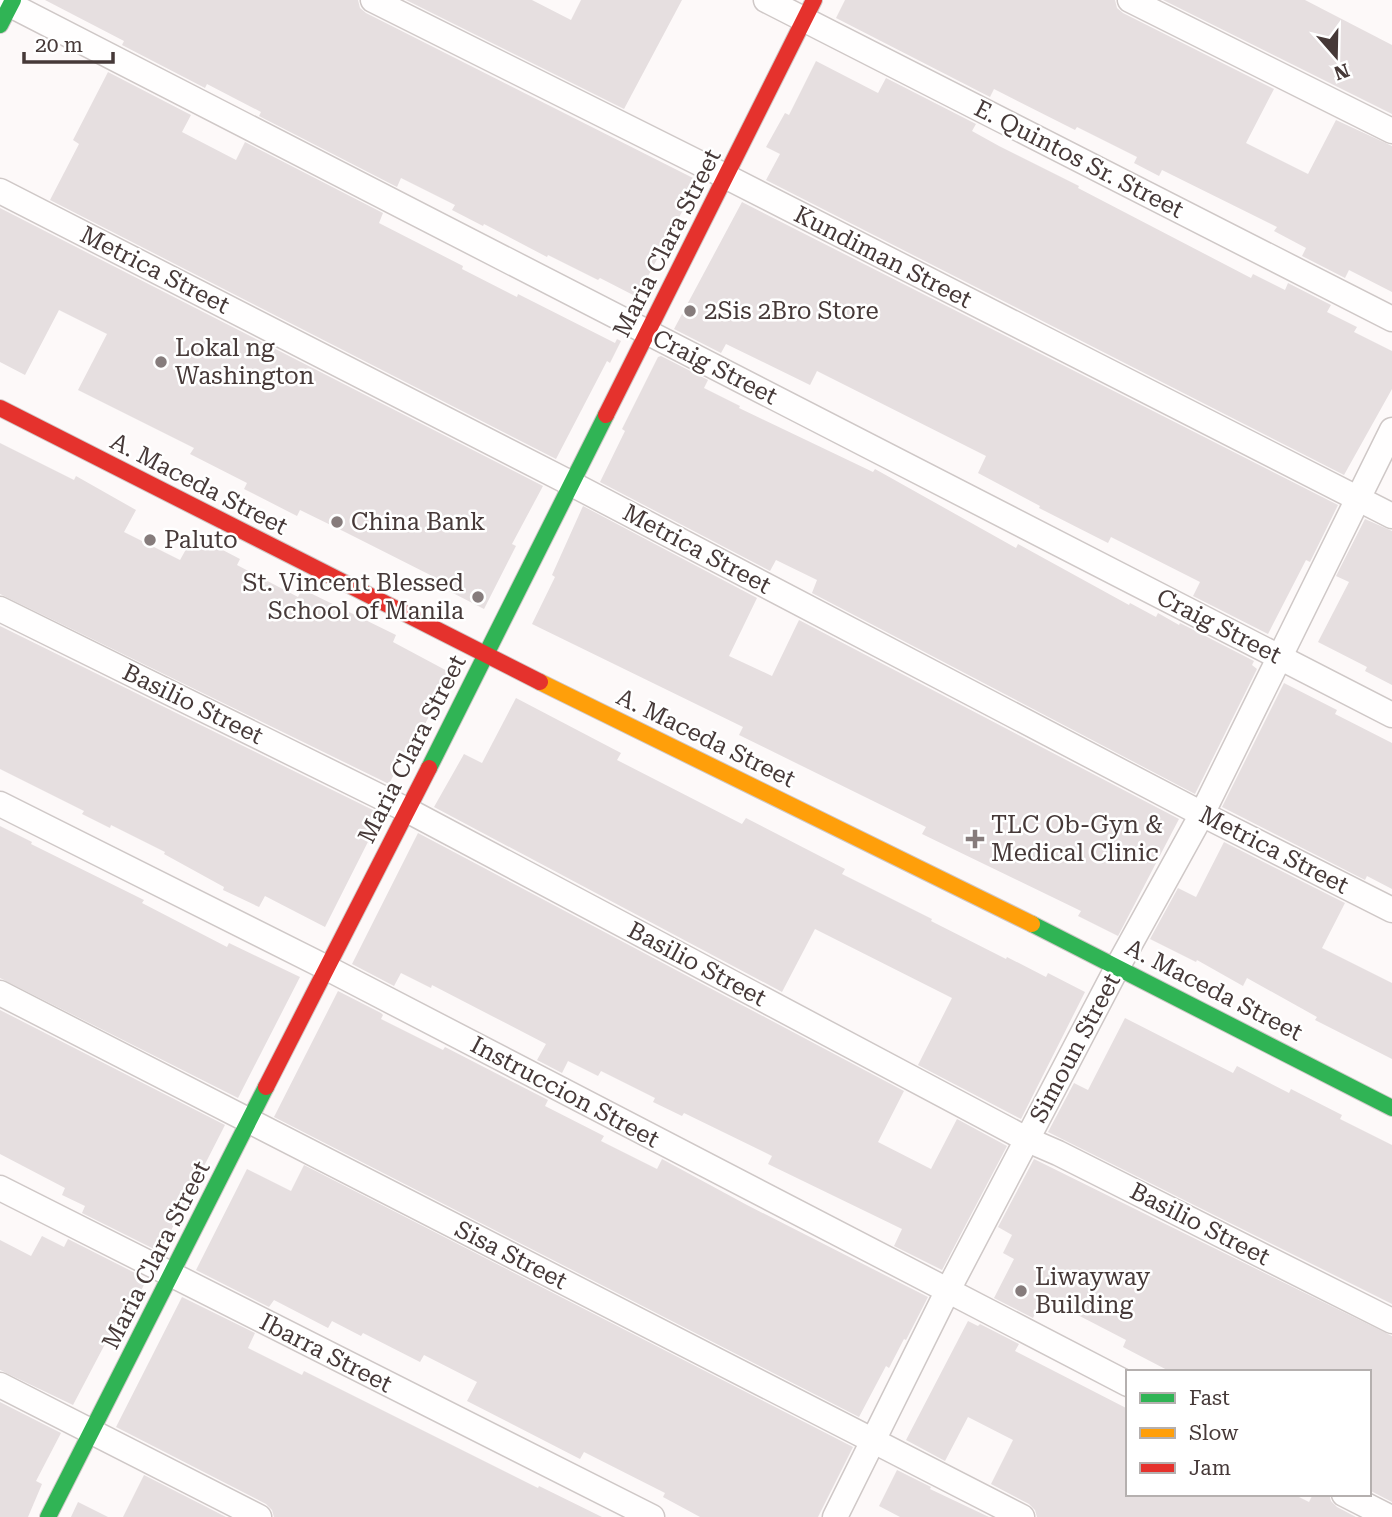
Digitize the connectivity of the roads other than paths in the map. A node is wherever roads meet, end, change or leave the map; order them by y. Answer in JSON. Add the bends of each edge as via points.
{"nodes":[{"id":1,"x":373,"y":0,"type":"edge"},
{"id":2,"x":766,"y":0,"type":"edge"},
{"id":3,"x":1129,"y":0,"type":"edge"},
{"id":4,"x":6,"y":8,"type":"edge"},
{"id":5,"x":809,"y":9,"type":"edge"},
{"id":6,"x":1392,"y":131,"type":"edge"},
{"id":7,"x":725,"y":176,"type":"junction"},
{"id":8,"x":0,"y":191,"type":"edge"},
{"id":9,"x":1392,"y":319,"type":"edge"},
{"id":10,"x":647,"y":333,"type":"junction"},
{"id":11,"x":0,"y":408,"type":"edge"},
{"id":12,"x":1392,"y":430,"type":"edge"},
{"id":13,"x":572,"y":484,"type":"junction"},
{"id":14,"x":1357,"y":498,"type":"junction"},
{"id":15,"x":1392,"y":516,"type":"edge"},
{"id":16,"x":0,"y":609,"type":"edge"},
{"id":17,"x":486,"y":655,"type":"junction"},
{"id":18,"x":1281,"y":658,"type":"junction"},
{"id":19,"x":1392,"y":715,"type":"edge"},
{"id":20,"x":0,"y":804,"type":"edge"},
{"id":21,"x":407,"y":810,"type":"junction"},
{"id":22,"x":1202,"y":814,"type":"junction"},
{"id":23,"x":1392,"y":910,"type":"edge"},
{"id":24,"x":1118,"y":967,"type":"junction"},
{"id":25,"x":327,"y":968,"type":"junction"},
{"id":26,"x":0,"y":993,"type":"edge"},
{"id":27,"x":1392,"y":1108,"type":"edge"},
{"id":28,"x":249,"y":1121,"type":"junction"},
{"id":29,"x":1027,"y":1140,"type":"junction"},
{"id":30,"x":0,"y":1188,"type":"edge"},
{"id":31,"x":171,"y":1275,"type":"junction"},
{"id":32,"x":947,"y":1292,"type":"junction"},
{"id":33,"x":1392,"y":1321,"type":"edge"},
{"id":34,"x":1126,"y":1383,"type":"edge"},
{"id":35,"x":0,"y":1385,"type":"edge"},
{"id":36,"x":91,"y":1432,"type":"junction"},
{"id":37,"x":873,"y":1441,"type":"junction"},
{"id":38,"x":1348,"y":1496,"type":"edge"},
{"id":39,"x":47,"y":1517,"type":"edge"},
{"id":40,"x":259,"y":1517,"type":"edge"},
{"id":41,"x":652,"y":1517,"type":"edge"},
{"id":42,"x":835,"y":1517,"type":"edge"},
{"id":43,"x":1022,"y":1517,"type":"edge"},
{"id":44,"x":1389,"y":1517,"type":"edge"}],
"edges":[{"from":1,"to":7,"type":"street","name":"Kundiman Street"},
{"from":2,"to":5,"type":"street","name":"E. Quintos Sr. Street"},
{"from":3,"to":6,"type":"street"},
{"from":4,"to":10,"type":"street","name":"Craig Street"},
{"from":5,"to":7,"type":"street","name":"Maria Clara Street"},
{"from":5,"to":9,"type":"street","name":"E. Quintos Sr. Street"},
{"from":7,"to":10,"type":"street","name":"Maria Clara Street"},
{"from":7,"to":14,"type":"street","name":"Kundiman Street"},
{"from":8,"to":13,"type":"street","name":"Metrica Street"},
{"from":10,"to":13,"type":"street","name":"Maria Clara Street"},
{"from":10,"to":18,"type":"street","name":"Craig Street"},
{"from":11,"to":17,"type":"street","name":"A. Maceda Street"},
{"from":12,"to":14,"type":"street","name":"Simoun Street"},
{"from":13,"to":17,"type":"street","name":"Maria Clara Street"},
{"from":13,"to":22,"type":"street","name":"Metrica Street"},
{"from":14,"to":15,"type":"street","name":"Kundiman Street"},
{"from":14,"to":18,"type":"street","name":"Simoun Street"},
{"from":16,"to":21,"type":"street","name":"Basilio Street"},
{"from":17,"to":21,"type":"street","name":"Maria Clara Street"},
{"from":17,"to":24,"type":"street","name":"A. Maceda Street"},
{"from":18,"to":19,"type":"street","name":"Craig Street"},
{"from":18,"to":22,"type":"street","name":"Simoun Street"},
{"from":20,"to":25,"type":"street","name":"Instruccion Street"},
{"from":21,"to":25,"type":"street","name":"Maria Clara Street"},
{"from":21,"to":29,"type":"street","name":"Basilio Street"},
{"from":22,"to":23,"type":"street","name":"Metrica Street"},
{"from":22,"to":24,"type":"street","name":"Simoun Street"},
{"from":24,"to":27,"type":"street","name":"A. Maceda Street"},
{"from":24,"to":29,"type":"street","name":"Simoun Street"},
{"from":25,"to":28,"type":"street","name":"Maria Clara Street"},
{"from":25,"to":32,"type":"street","name":"Instruccion Street"},
{"from":26,"to":28,"type":"street","name":"Sisa Street"},
{"from":28,"to":31,"type":"street","name":"Maria Clara Street"},
{"from":28,"to":37,"type":"street","name":"Sisa Street"},
{"from":29,"to":32,"type":"street","name":"Simoun Street"},
{"from":29,"to":33,"type":"street","name":"Basilio Street"},
{"from":30,"to":31,"type":"street","name":"Ibarra Street"},
{"from":31,"to":36,"type":"street","name":"Maria Clara Street"},
{"from":31,"to":41,"type":"street","name":"Ibarra Street"},
{"from":32,"to":34,"type":"street","name":"Instruccion Street"},
{"from":32,"to":37,"type":"street","name":"Simoun Street"},
{"from":35,"to":36,"type":"street"},
{"from":36,"to":39,"type":"street","name":"Maria Clara Street"},
{"from":36,"to":40,"type":"street"},
{"from":37,"to":42,"type":"street","name":"Simoun Street"},
{"from":37,"to":43,"type":"street","name":"Sisa Street"},
{"from":38,"to":44,"type":"street"}]}
